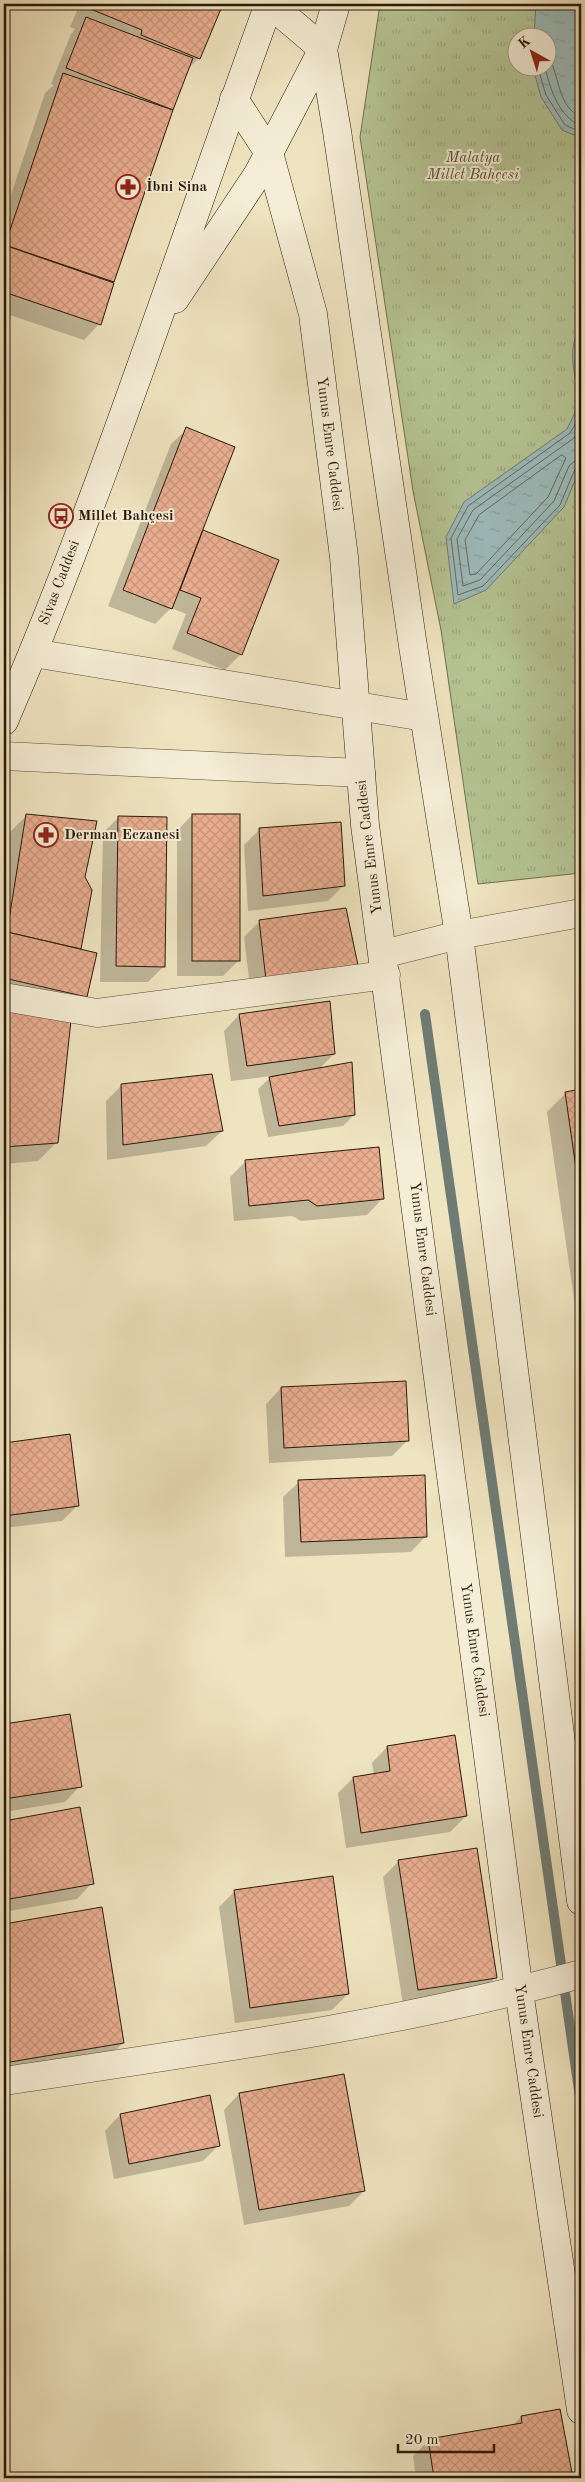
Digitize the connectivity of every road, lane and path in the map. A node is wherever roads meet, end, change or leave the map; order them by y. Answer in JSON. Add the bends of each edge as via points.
{"nodes":[{"id":1,"x":269,"y":4,"type":"edge"},
{"id":2,"x":336,"y":4,"type":"edge"},
{"id":3,"x":323,"y":49,"type":"junction"},
{"id":4,"x":234,"y":99,"type":"junction"},
{"id":5,"x":269,"y":153,"type":"junction"},
{"id":6,"x":154,"y":332,"type":"junction"},
{"id":7,"x":33,"y":653,"type":"junction"},
{"id":8,"x":356,"y":706,"type":"junction"},
{"id":9,"x":424,"y":717,"type":"junction"},
{"id":10,"x":4,"y":721,"type":"edge"},
{"id":11,"x":4,"y":756,"type":"edge"},
{"id":12,"x":361,"y":773,"type":"junction"},
{"id":13,"x":581,"y":913,"type":"edge"},
{"id":14,"x":458,"y":935,"type":"junction"},
{"id":15,"x":384,"y":965,"type":"junction"},
{"id":16,"x":4,"y":997,"type":"edge"},
{"id":17,"x":581,"y":1901,"type":"edge"},
{"id":18,"x":581,"y":1974,"type":"edge"},
{"id":19,"x":524,"y":1990,"type":"junction"},
{"id":20,"x":4,"y":2081,"type":"edge"},
{"id":21,"x":581,"y":2410,"type":"edge"}],
"edges":[{"from":1,"to":3,"type":"main road"},
{"from":1,"to":4,"type":"main road"},
{"from":2,"to":3,"type":"main road"},
{"from":3,"to":5,"type":"main road"},
{"from":3,"to":9,"type":"main road"},
{"from":4,"to":5,"type":"main road","name":"Yunus Emre Caddesi"},
{"from":4,"to":6,"type":"main road"},
{"from":5,"to":6,"type":"main road"},
{"from":5,"to":8,"type":"main road","name":"Yunus Emre Caddesi","via":[[313,314],[344,557]]},
{"from":6,"to":7,"type":"main road","name":"Sivas Caddesi"},
{"from":7,"to":8,"type":"main road"},
{"from":7,"to":10,"type":"main road","name":"Sivas Caddesi"},
{"from":8,"to":9,"type":"main road"},
{"from":8,"to":12,"type":"main road","name":"Yunus Emre Caddesi"},
{"from":9,"to":14,"type":"main road"},
{"from":11,"to":12,"type":"main road"},
{"from":12,"to":15,"type":"main road","name":"Yunus Emre Caddesi"},
{"from":13,"to":14,"type":"main road"},
{"from":14,"to":15,"type":"main road"},
{"from":14,"to":17,"type":"main road"},
{"from":15,"to":16,"type":"main road","via":[[97,1013]]},
{"from":15,"to":19,"type":"main road","name":"Yunus Emre Caddesi"},
{"from":18,"to":19,"type":"main road"},
{"from":19,"to":20,"type":"main road","via":[[317,2034]]},
{"from":19,"to":21,"type":"main road","name":"Yunus Emre Caddesi"}]}
